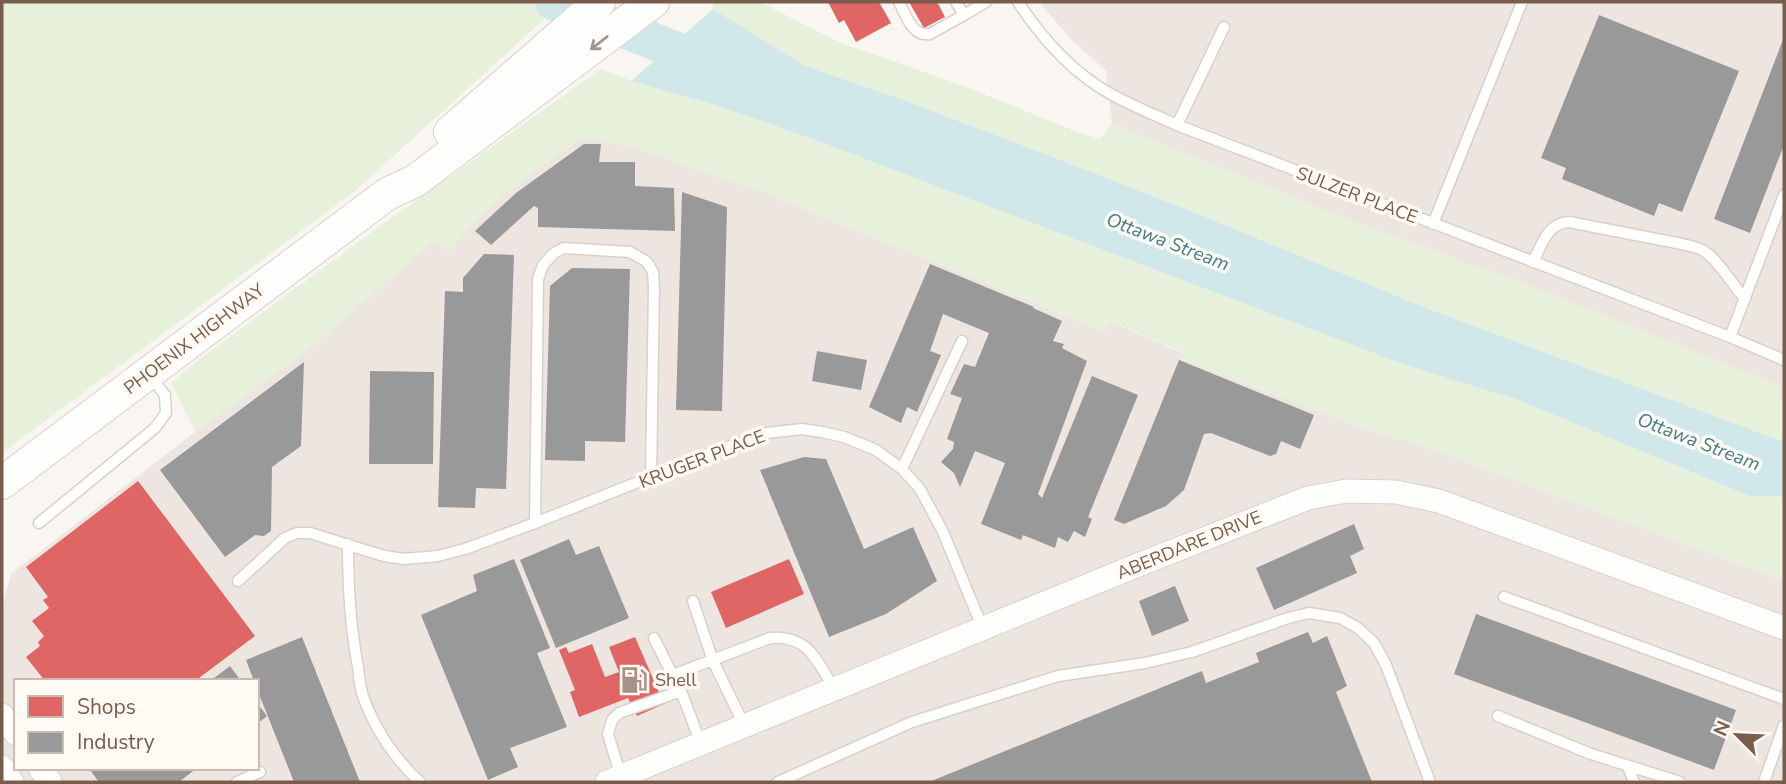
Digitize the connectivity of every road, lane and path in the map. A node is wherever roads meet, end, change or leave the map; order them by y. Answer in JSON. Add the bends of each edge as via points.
{"nodes":[{"id":1,"x":599,"y":2,"type":"edge"},
{"id":2,"x":653,"y":2,"type":"edge"},
{"id":3,"x":899,"y":2,"type":"edge"},
{"id":4,"x":956,"y":2,"type":"edge"},
{"id":5,"x":986,"y":2,"type":"edge"},
{"id":6,"x":1018,"y":2,"type":"edge"},
{"id":7,"x":1522,"y":2,"type":"edge"},
{"id":8,"x":964,"y":15,"type":"junction"},
{"id":9,"x":1224,"y":27,"type":"dead end"},
{"id":10,"x":534,"y":76,"type":"junction"},
{"id":11,"x":1177,"y":125,"type":"junction"},
{"id":12,"x":1784,"y":195,"type":"edge"},
{"id":13,"x":1433,"y":225,"type":"junction"},
{"id":14,"x":1533,"y":262,"type":"junction"},
{"id":15,"x":1745,"y":299,"type":"junction"},
{"id":16,"x":1730,"y":337,"type":"junction"},
{"id":17,"x":962,"y":341,"type":"dead end"},
{"id":18,"x":1784,"y":360,"type":"edge"},
{"id":19,"x":148,"y":374,"type":"junction"},
{"id":20,"x":902,"y":469,"type":"junction"},
{"id":21,"x":651,"y":478,"type":"junction"},
{"id":22,"x":2,"y":483,"type":"edge"},
{"id":23,"x":39,"y":523,"type":"dead end"},
{"id":24,"x":535,"y":523,"type":"junction"},
{"id":25,"x":348,"y":544,"type":"junction"},
{"id":26,"x":238,"y":582,"type":"dead end"},
{"id":27,"x":1504,"y":597,"type":"dead end"},
{"id":28,"x":693,"y":601,"type":"dead end"},
{"id":29,"x":1784,"y":628,"type":"edge"},
{"id":30,"x":983,"y":629,"type":"junction"},
{"id":31,"x":654,"y":638,"type":"dead end"},
{"id":32,"x":713,"y":661,"type":"junction"},
{"id":33,"x":673,"y":675,"type":"junction"},
{"id":34,"x":835,"y":690,"type":"junction"},
{"id":35,"x":681,"y":691,"type":"junction"},
{"id":36,"x":1784,"y":699,"type":"edge"},
{"id":37,"x":2,"y":715,"type":"edge"},
{"id":38,"x":1498,"y":716,"type":"dead end"},
{"id":39,"x":1784,"y":725,"type":"edge"},
{"id":40,"x":745,"y":727,"type":"junction"},
{"id":41,"x":14,"y":731,"type":"edge"},
{"id":42,"x":701,"y":744,"type":"junction"},
{"id":43,"x":2,"y":767,"type":"edge"},
{"id":44,"x":260,"y":772,"type":"dead end"},
{"id":45,"x":1632,"y":776,"type":"edge"},
{"id":46,"x":614,"y":780,"type":"edge"},
{"id":47,"x":12,"y":782,"type":"edge"},
{"id":48,"x":237,"y":782,"type":"edge"},
{"id":49,"x":420,"y":782,"type":"edge"},
{"id":50,"x":778,"y":782,"type":"edge"},
{"id":51,"x":1430,"y":782,"type":"edge"},
{"id":52,"x":1620,"y":782,"type":"edge"},
{"id":53,"x":1680,"y":782,"type":"edge"},
{"id":54,"x":1764,"y":782,"type":"edge"}],
"edges":[{"from":1,"to":10,"type":"main road","name":"PHOENIX HIGHWAY"},
{"from":2,"to":10,"type":"main road","name":"PHOENIX HIGHWAY","one_way":true},
{"from":3,"to":8,"type":"lane","via":[[913,29],[923,35]]},
{"from":4,"to":8,"type":"lane"},
{"from":5,"to":8,"type":"lane"},
{"from":6,"to":11,"type":"lane","name":"SULZER PLACE","via":[[1065,61],[1107,92]]},
{"from":7,"to":13,"type":"lane"},
{"from":9,"to":11,"type":"lane"},
{"from":10,"to":19,"type":"main road","name":"PHOENIX HIGHWAY","via":[[404,172],[387,194]]},
{"from":11,"to":13,"type":"lane","name":"SULZER PLACE"},
{"from":12,"to":15,"type":"lane"},
{"from":13,"to":14,"type":"lane","name":"SULZER PLACE"},
{"from":14,"to":15,"type":"lane","via":[[1554,226],[1569,222],[1700,249]]},
{"from":14,"to":16,"type":"lane","name":"SULZER PLACE"},
{"from":15,"to":16,"type":"lane"},
{"from":16,"to":18,"type":"lane","name":"SULZER PLACE"},
{"from":17,"to":20,"type":"lane"},
{"from":19,"to":22,"type":"main road","name":"PHOENIX HIGHWAY"},
{"from":19,"to":23,"type":"lane","via":[[164,395],[166,413],[155,428]]},
{"from":20,"to":21,"type":"lane","name":"KRUGER PLACE","via":[[876,450],[844,437],[802,429],[767,433]]},
{"from":20,"to":30,"type":"lane","name":"KRUGER PLACE","via":[[920,489],[943,532]]},
{"from":21,"to":24,"type":"lane","name":"KRUGER PLACE"},
{"from":21,"to":24,"type":"lane","via":[[653,272],[647,262],[630,252],[564,247],[543,265],[538,279]]},
{"from":24,"to":25,"type":"lane","name":"KRUGER PLACE","via":[[438,556],[404,559]]},
{"from":25,"to":26,"type":"lane","name":"KRUGER PLACE","via":[[297,533],[285,538]]},
{"from":25,"to":49,"type":"lane","via":[[350,612],[363,697],[383,738]]},
{"from":27,"to":36,"type":"lane"},
{"from":28,"to":32,"type":"lane"},
{"from":29,"to":30,"type":"street","name":"ABERDARE DRIVE","via":[[1439,501],[1396,492],[1346,492],[1308,498]]},
{"from":30,"to":34,"type":"street","name":"ABERDARE DRIVE"},
{"from":31,"to":33,"type":"lane"},
{"from":32,"to":33,"type":"lane"},
{"from":32,"to":34,"type":"lane","via":[[784,636],[807,648]]},
{"from":32,"to":40,"type":"lane"},
{"from":33,"to":35,"type":"lane"},
{"from":34,"to":40,"type":"street","name":"ABERDARE DRIVE"},
{"from":35,"to":42,"type":"lane"},
{"from":35,"to":46,"type":"lane","via":[[619,713],[612,720],[608,734]]},
{"from":37,"to":41,"type":"street"},
{"from":38,"to":45,"type":"lane"},
{"from":39,"to":54,"type":"lane"},
{"from":40,"to":42,"type":"street","name":"ABERDARE DRIVE"},
{"from":42,"to":46,"type":"street","name":"ABERDARE DRIVE"},
{"from":43,"to":47,"type":"street"},
{"from":44,"to":48,"type":"lane"},
{"from":45,"to":52,"type":"lane"},
{"from":45,"to":53,"type":"lane"},
{"from":50,"to":51,"type":"lane","via":[[912,722],[1058,676],[1192,652],[1309,612],[1340,618],[1374,643]]}]}
